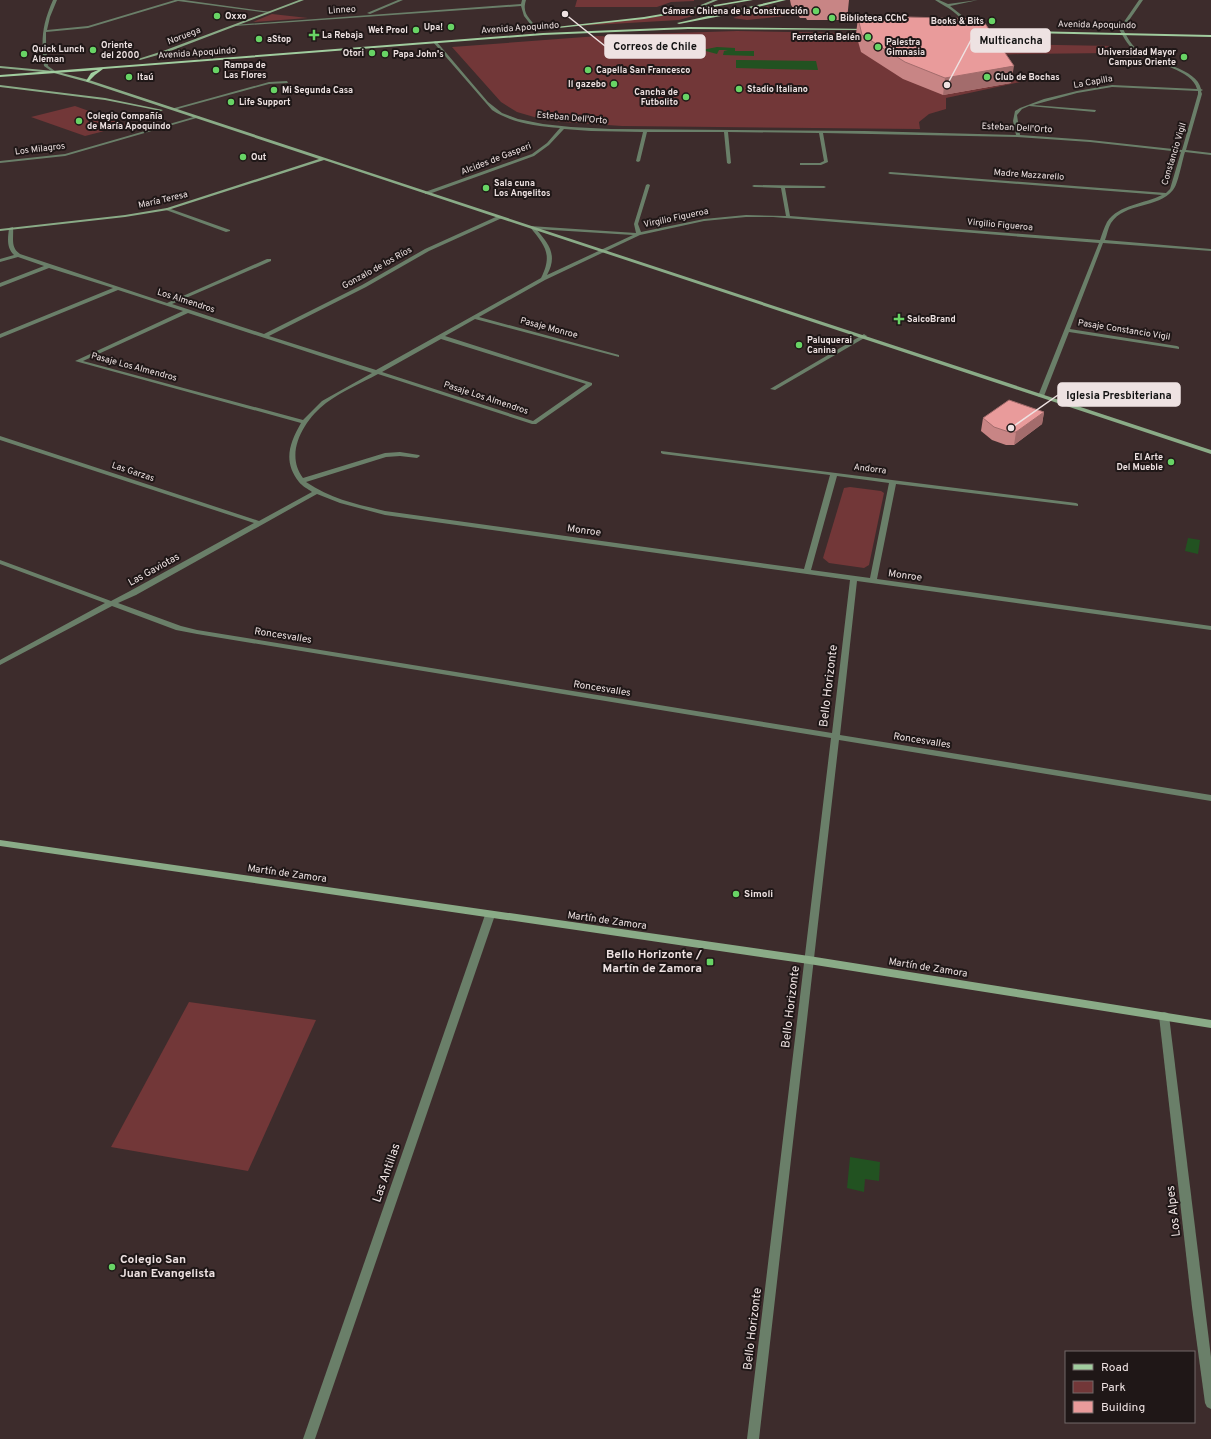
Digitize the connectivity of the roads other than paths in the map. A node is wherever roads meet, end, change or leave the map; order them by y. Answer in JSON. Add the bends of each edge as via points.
{"nodes":[{"id":1,"x":55,"y":0,"type":"edge"},
{"id":2,"x":178,"y":0,"type":"edge"},
{"id":3,"x":302,"y":0,"type":"edge"},
{"id":4,"x":401,"y":0,"type":"edge"},
{"id":5,"x":524,"y":0,"type":"edge"},
{"id":6,"x":717,"y":0,"type":"edge"},
{"id":7,"x":751,"y":0,"type":"edge"},
{"id":8,"x":784,"y":0,"type":"edge"},
{"id":9,"x":937,"y":0,"type":"edge"},
{"id":10,"x":976,"y":0,"type":"edge"},
{"id":11,"x":1141,"y":0,"type":"edge"},
{"id":12,"x":522,"y":5,"type":"junction"},
{"id":13,"x":726,"y":5,"type":"junction"},
{"id":14,"x":949,"y":5,"type":"junction"},
{"id":15,"x":688,"y":11,"type":"junction"},
{"id":16,"x":269,"y":12,"type":"junction"},
{"id":17,"x":721,"y":15,"type":"junction"},
{"id":18,"x":362,"y":16,"type":"junction"},
{"id":19,"x":724,"y":20,"type":"dead end"},
{"id":20,"x":674,"y":22,"type":"dead end"},
{"id":21,"x":687,"y":22,"type":"junction"},
{"id":22,"x":710,"y":22,"type":"dead end"},
{"id":23,"x":646,"y":23,"type":"dead end"},
{"id":24,"x":733,"y":23,"type":"dead end"},
{"id":25,"x":235,"y":25,"type":"junction"},
{"id":26,"x":968,"y":26,"type":"junction"},
{"id":27,"x":536,"y":29,"type":"junction"},
{"id":28,"x":44,"y":31,"type":"junction"},
{"id":29,"x":1122,"y":31,"type":"junction"},
{"id":30,"x":1211,"y":32,"type":"edge"},
{"id":31,"x":503,"y":33,"type":"junction"},
{"id":32,"x":543,"y":34,"type":"junction"},
{"id":33,"x":1211,"y":36,"type":"edge"},
{"id":34,"x":435,"y":42,"type":"junction"},
{"id":35,"x":140,"y":59,"type":"junction"},
{"id":36,"x":133,"y":60,"type":"dead end"},
{"id":37,"x":52,"y":65,"type":"dead end"},
{"id":38,"x":46,"y":66,"type":"junction"},
{"id":39,"x":109,"y":67,"type":"junction"},
{"id":40,"x":0,"y":68,"type":"edge"},
{"id":41,"x":15,"y":68,"type":"junction"},
{"id":42,"x":54,"y":72,"type":"junction"},
{"id":43,"x":0,"y":76,"type":"edge"},
{"id":44,"x":88,"y":81,"type":"junction"},
{"id":45,"x":287,"y":82,"type":"dead end"},
{"id":46,"x":0,"y":86,"type":"edge"},
{"id":47,"x":114,"y":90,"type":"junction"},
{"id":48,"x":1201,"y":90,"type":"junction"},
{"id":49,"x":55,"y":93,"type":"junction"},
{"id":50,"x":105,"y":93,"type":"dead end"},
{"id":51,"x":99,"y":94,"type":"dead end"},
{"id":52,"x":1026,"y":105,"type":"junction"},
{"id":53,"x":173,"y":109,"type":"junction"},
{"id":54,"x":1095,"y":111,"type":"dead end"},
{"id":55,"x":198,"y":117,"type":"junction"},
{"id":56,"x":563,"y":128,"type":"junction"},
{"id":57,"x":646,"y":130,"type":"junction"},
{"id":58,"x":726,"y":131,"type":"junction"},
{"id":59,"x":821,"y":132,"type":"junction"},
{"id":60,"x":1018,"y":136,"type":"junction"},
{"id":61,"x":1183,"y":151,"type":"junction"},
{"id":62,"x":1211,"y":154,"type":"edge"},
{"id":63,"x":323,"y":159,"type":"junction"},
{"id":64,"x":638,"y":160,"type":"dead end"},
{"id":65,"x":0,"y":162,"type":"edge"},
{"id":66,"x":729,"y":163,"type":"dead end"},
{"id":67,"x":801,"y":164,"type":"dead end"},
{"id":68,"x":890,"y":173,"type":"dead end"},
{"id":69,"x":648,"y":185,"type":"dead end"},
{"id":70,"x":754,"y":186,"type":"dead end"},
{"id":71,"x":783,"y":186,"type":"junction"},
{"id":72,"x":824,"y":187,"type":"dead end"},
{"id":73,"x":427,"y":193,"type":"junction"},
{"id":74,"x":1167,"y":194,"type":"junction"},
{"id":75,"x":168,"y":209,"type":"junction"},
{"id":76,"x":788,"y":216,"type":"junction"},
{"id":77,"x":500,"y":217,"type":"junction"},
{"id":78,"x":532,"y":227,"type":"junction"},
{"id":79,"x":11,"y":228,"type":"junction"},
{"id":80,"x":0,"y":230,"type":"edge"},
{"id":81,"x":228,"y":231,"type":"dead end"},
{"id":82,"x":639,"y":234,"type":"junction"},
{"id":83,"x":1102,"y":241,"type":"junction"},
{"id":84,"x":603,"y":250,"type":"junction"},
{"id":85,"x":1211,"y":250,"type":"edge"},
{"id":86,"x":18,"y":256,"type":"junction"},
{"id":87,"x":269,"y":260,"type":"dead end"},
{"id":88,"x":0,"y":261,"type":"edge"},
{"id":89,"x":49,"y":266,"type":"junction"},
{"id":90,"x":543,"y":279,"type":"junction"},
{"id":91,"x":0,"y":285,"type":"edge"},
{"id":92,"x":118,"y":288,"type":"junction"},
{"id":93,"x":168,"y":304,"type":"junction"},
{"id":94,"x":188,"y":311,"type":"junction"},
{"id":95,"x":477,"y":318,"type":"junction"},
{"id":96,"x":1067,"y":330,"type":"junction"},
{"id":97,"x":0,"y":336,"type":"edge"},
{"id":98,"x":264,"y":336,"type":"junction"},
{"id":99,"x":864,"y":336,"type":"junction"},
{"id":100,"x":441,"y":337,"type":"junction"},
{"id":101,"x":1178,"y":348,"type":"dead end"},
{"id":102,"x":617,"y":356,"type":"dead end"},
{"id":103,"x":377,"y":373,"type":"junction"},
{"id":104,"x":773,"y":389,"type":"dead end"},
{"id":105,"x":1041,"y":396,"type":"junction"},
{"id":106,"x":303,"y":422,"type":"junction"},
{"id":107,"x":0,"y":438,"type":"edge"},
{"id":108,"x":663,"y":452,"type":"dead end"},
{"id":109,"x":1211,"y":452,"type":"edge"},
{"id":110,"x":418,"y":456,"type":"dead end"},
{"id":111,"x":834,"y":474,"type":"junction"},
{"id":112,"x":301,"y":481,"type":"junction"},
{"id":113,"x":893,"y":481,"type":"junction"},
{"id":114,"x":316,"y":492,"type":"junction"},
{"id":115,"x":1076,"y":505,"type":"dead end"},
{"id":116,"x":260,"y":523,"type":"junction"},
{"id":117,"x":0,"y":562,"type":"edge"},
{"id":118,"x":807,"y":572,"type":"junction"},
{"id":119,"x":854,"y":579,"type":"junction"},
{"id":120,"x":873,"y":581,"type":"junction"},
{"id":121,"x":112,"y":603,"type":"junction"},
{"id":122,"x":1211,"y":628,"type":"edge"},
{"id":123,"x":0,"y":663,"type":"edge"},
{"id":124,"x":836,"y":737,"type":"junction"},
{"id":125,"x":1211,"y":798,"type":"edge"},
{"id":126,"x":0,"y":843,"type":"edge"},
{"id":127,"x":490,"y":915,"type":"junction"},
{"id":128,"x":809,"y":960,"type":"junction"},
{"id":129,"x":1164,"y":1016,"type":"junction"},
{"id":130,"x":1211,"y":1024,"type":"edge"},
{"id":131,"x":1211,"y":1403,"type":"edge"},
{"id":132,"x":309,"y":1439,"type":"edge"},
{"id":133,"x":753,"y":1439,"type":"edge"}],
"edges":[{"from":1,"to":28,"type":"street"},
{"from":2,"to":16,"type":"street"},
{"from":2,"to":28,"type":"street","via":[[88,27]]},
{"from":3,"to":16,"type":"main road","name":"Noruega"},
{"from":4,"to":18,"type":"street"},
{"from":5,"to":12,"type":"street"},
{"from":6,"to":13,"type":"main road"},
{"from":6,"to":15,"type":"main road"},
{"from":7,"to":13,"type":"main road"},
{"from":8,"to":17,"type":"main road"},
{"from":9,"to":14,"type":"street"},
{"from":10,"to":14,"type":"street"},
{"from":11,"to":29,"type":"street"},
{"from":12,"to":18,"type":"street","name":"Linneo"},
{"from":12,"to":27,"type":"street","via":[[523,13]]},
{"from":13,"to":15,"type":"main road"},
{"from":13,"to":17,"type":"main road","via":[[728,8]]},
{"from":14,"to":26,"type":"street","via":[[960,14]]},
{"from":15,"to":27,"type":"main road"},
{"from":16,"to":25,"type":"main road","name":"Noruega"},
{"from":17,"to":19,"type":"main road"},
{"from":17,"to":21,"type":"main road"},
{"from":18,"to":25,"type":"street","name":"Linneo"},
{"from":20,"to":21,"type":"main road"},
{"from":21,"to":22,"type":"main road"},
{"from":21,"to":32,"type":"main road"},
{"from":23,"to":31,"type":"main road","name":"Avenida Apoquindo"},
{"from":24,"to":32,"type":"main road","name":"Avenida Apoquindo","via":[[874,27],[688,28]]},
{"from":25,"to":35,"type":"main road","name":"Noruega"},
{"from":26,"to":29,"type":"main road","name":"Avenida Apoquindo"},
{"from":26,"to":29,"type":"main road","name":"Avenida Apoquindo","via":[[961,28]]},
{"from":27,"to":31,"type":"main road"},
{"from":28,"to":38,"type":"street"},
{"from":29,"to":30,"type":"main road","name":"Avenida Apoquindo"},
{"from":29,"to":33,"type":"main road","name":"Avenida Apoquindo"},
{"from":29,"to":48,"type":"street","via":[[1140,54],[1188,75]]},
{"from":31,"to":35,"type":"main road","name":"Avenida Apoquindo"},
{"from":32,"to":34,"type":"main road","name":"Avenida Apoquindo"},
{"from":34,"to":39,"type":"main road","name":"Avenida Apoquindo"},
{"from":34,"to":56,"type":"street","name":"Esteban Dell'Orto","via":[[494,109],[521,120]]},
{"from":35,"to":36,"type":"main road","name":"Avenida Apoquindo"},
{"from":37,"to":38,"type":"main road"},
{"from":38,"to":41,"type":"main road"},
{"from":38,"to":42,"type":"street"},
{"from":39,"to":42,"type":"main road","name":"Avenida Apoquindo"},
{"from":39,"to":44,"type":"main road","via":[[93,74]]},
{"from":40,"to":41,"type":"main road"},
{"from":41,"to":42,"type":"main road"},
{"from":42,"to":43,"type":"main road","name":"Avenida Apoquindo"},
{"from":42,"to":44,"type":"main road"},
{"from":44,"to":47,"type":"main road"},
{"from":45,"to":53,"type":"street","via":[[269,84]]},
{"from":46,"to":49,"type":"main road"},
{"from":47,"to":50,"type":"main road"},
{"from":47,"to":53,"type":"main road"},
{"from":48,"to":52,"type":"street","name":"La Capilla","via":[[1110,86]]},
{"from":48,"to":61,"type":"street","name":"Constancio Vigil"},
{"from":49,"to":51,"type":"main road"},
{"from":49,"to":55,"type":"main road","via":[[119,101]]},
{"from":52,"to":54,"type":"street"},
{"from":52,"to":60,"type":"street","via":[[1015,114]]},
{"from":53,"to":55,"type":"main road"},
{"from":55,"to":63,"type":"main road"},
{"from":55,"to":65,"type":"street","name":"Los Milagros","via":[[65,155]]},
{"from":56,"to":57,"type":"street","name":"Esteban Dell'Orto"},
{"from":56,"to":73,"type":"street","name":"Alcides de Gasperi","via":[[533,155]]},
{"from":57,"to":58,"type":"street","name":"Esteban Dell'Orto"},
{"from":57,"to":64,"type":"street"},
{"from":58,"to":59,"type":"street","name":"Esteban Dell'Orto"},
{"from":58,"to":66,"type":"street"},
{"from":59,"to":60,"type":"street","name":"Esteban Dell'Orto"},
{"from":59,"to":67,"type":"street","via":[[826,162]]},
{"from":60,"to":61,"type":"street","name":"Esteban Dell'Orto"},
{"from":61,"to":62,"type":"street","name":"Esteban Dell'Orto"},
{"from":61,"to":74,"type":"street","name":"Constancio Vigil","via":[[1172,189]]},
{"from":63,"to":73,"type":"main road"},
{"from":63,"to":75,"type":"main road","name":"María Teresa"},
{"from":68,"to":74,"type":"street","name":"Madre Mazzarello"},
{"from":69,"to":82,"type":"street","name":"Virgilio Figueroa","via":[[636,224]]},
{"from":70,"to":71,"type":"street"},
{"from":71,"to":72,"type":"street"},
{"from":71,"to":76,"type":"street"},
{"from":73,"to":77,"type":"main road"},
{"from":74,"to":83,"type":"street","name":"Constancio Vigil","via":[[1116,214],[1109,223]]},
{"from":75,"to":79,"type":"main road","name":"María Teresa"},
{"from":75,"to":81,"type":"street"},
{"from":76,"to":82,"type":"street","name":"Virgilio Figueroa","via":[[717,218]]},
{"from":76,"to":83,"type":"street","name":"Virgilio Figueroa"},
{"from":77,"to":78,"type":"main road"},
{"from":77,"to":98,"type":"street","name":"Gonzalo de los Ríos","via":[[426,250],[364,286]]},
{"from":78,"to":82,"type":"street","name":"Virgilio Figueroa"},
{"from":78,"to":84,"type":"main road"},
{"from":78,"to":90,"type":"street","via":[[550,253],[550,264]]},
{"from":79,"to":80,"type":"main road","name":"María Teresa"},
{"from":79,"to":86,"type":"street","via":[[11,249]]},
{"from":82,"to":84,"type":"street","name":"Virgilio Figueroa"},
{"from":83,"to":85,"type":"street","name":"Virgilio Figueroa"},
{"from":83,"to":96,"type":"street","name":"Constancio Vigil"},
{"from":84,"to":90,"type":"street","name":"Monroe"},
{"from":84,"to":99,"type":"main road"},
{"from":86,"to":88,"type":"street"},
{"from":86,"to":89,"type":"street","name":"Los Almendros"},
{"from":87,"to":93,"type":"street"},
{"from":89,"to":91,"type":"street"},
{"from":89,"to":92,"type":"street","name":"Los Almendros"},
{"from":90,"to":95,"type":"street","name":"Monroe"},
{"from":92,"to":93,"type":"street","name":"Los Almendros"},
{"from":92,"to":97,"type":"street"},
{"from":93,"to":94,"type":"street","name":"Los Almendros"},
{"from":94,"to":98,"type":"street","name":"Los Almendros"},
{"from":94,"to":106,"type":"street","name":"Pasaje Los Almendros","via":[[78,361]]},
{"from":95,"to":100,"type":"street","name":"Monroe"},
{"from":95,"to":102,"type":"street","name":"Pasaje Monroe"},
{"from":96,"to":101,"type":"street","name":"Pasaje Constancio Vigil"},
{"from":96,"to":105,"type":"street","name":"Constancio Vigil"},
{"from":98,"to":103,"type":"street","name":"Los Almendros"},
{"from":99,"to":104,"type":"street"},
{"from":99,"to":105,"type":"main road"},
{"from":100,"to":103,"type":"street","name":"Monroe"},
{"from":100,"to":103,"type":"street","name":"Pasaje Los Almendros","via":[[590,384],[534,423]]},
{"from":103,"to":106,"type":"street","name":"Monroe","via":[[324,402]]},
{"from":105,"to":109,"type":"main road"},
{"from":106,"to":112,"type":"street","name":"Monroe","via":[[294,440],[292,455]]},
{"from":107,"to":116,"type":"street","name":"Las Garzas"},
{"from":108,"to":111,"type":"street","name":"Andorra"},
{"from":110,"to":112,"type":"street","via":[[385,455]]},
{"from":111,"to":113,"type":"street","name":"Andorra"},
{"from":111,"to":118,"type":"street"},
{"from":112,"to":114,"type":"street","name":"Monroe"},
{"from":113,"to":115,"type":"street","name":"Andorra"},
{"from":113,"to":120,"type":"street"},
{"from":114,"to":116,"type":"street","name":"Las Gaviotas"},
{"from":114,"to":118,"type":"street","name":"Monroe","via":[[385,513]]},
{"from":116,"to":121,"type":"street","name":"Las Gaviotas"},
{"from":117,"to":121,"type":"street","name":"Roncesvalles"},
{"from":118,"to":119,"type":"street","name":"Monroe"},
{"from":119,"to":120,"type":"street","name":"Monroe"},
{"from":119,"to":124,"type":"street","name":"Bello Horizonte"},
{"from":120,"to":122,"type":"street","name":"Monroe"},
{"from":121,"to":123,"type":"street","name":"Las Gaviotas"},
{"from":121,"to":124,"type":"street","name":"Roncesvalles","via":[[179,628],[197,632]]},
{"from":124,"to":125,"type":"street","name":"Roncesvalles"},
{"from":124,"to":128,"type":"street","name":"Bello Horizonte"},
{"from":126,"to":127,"type":"main road","name":"Martín de Zamora"},
{"from":127,"to":128,"type":"main road","name":"Martín de Zamora"},
{"from":127,"to":132,"type":"street","name":"Las Antillas"},
{"from":128,"to":129,"type":"main road","name":"Martín de Zamora"},
{"from":128,"to":133,"type":"street","name":"Bello Horizonte"},
{"from":129,"to":130,"type":"main road","name":"Martín de Zamora"},
{"from":129,"to":131,"type":"street","name":"Los Alpes"}]}
